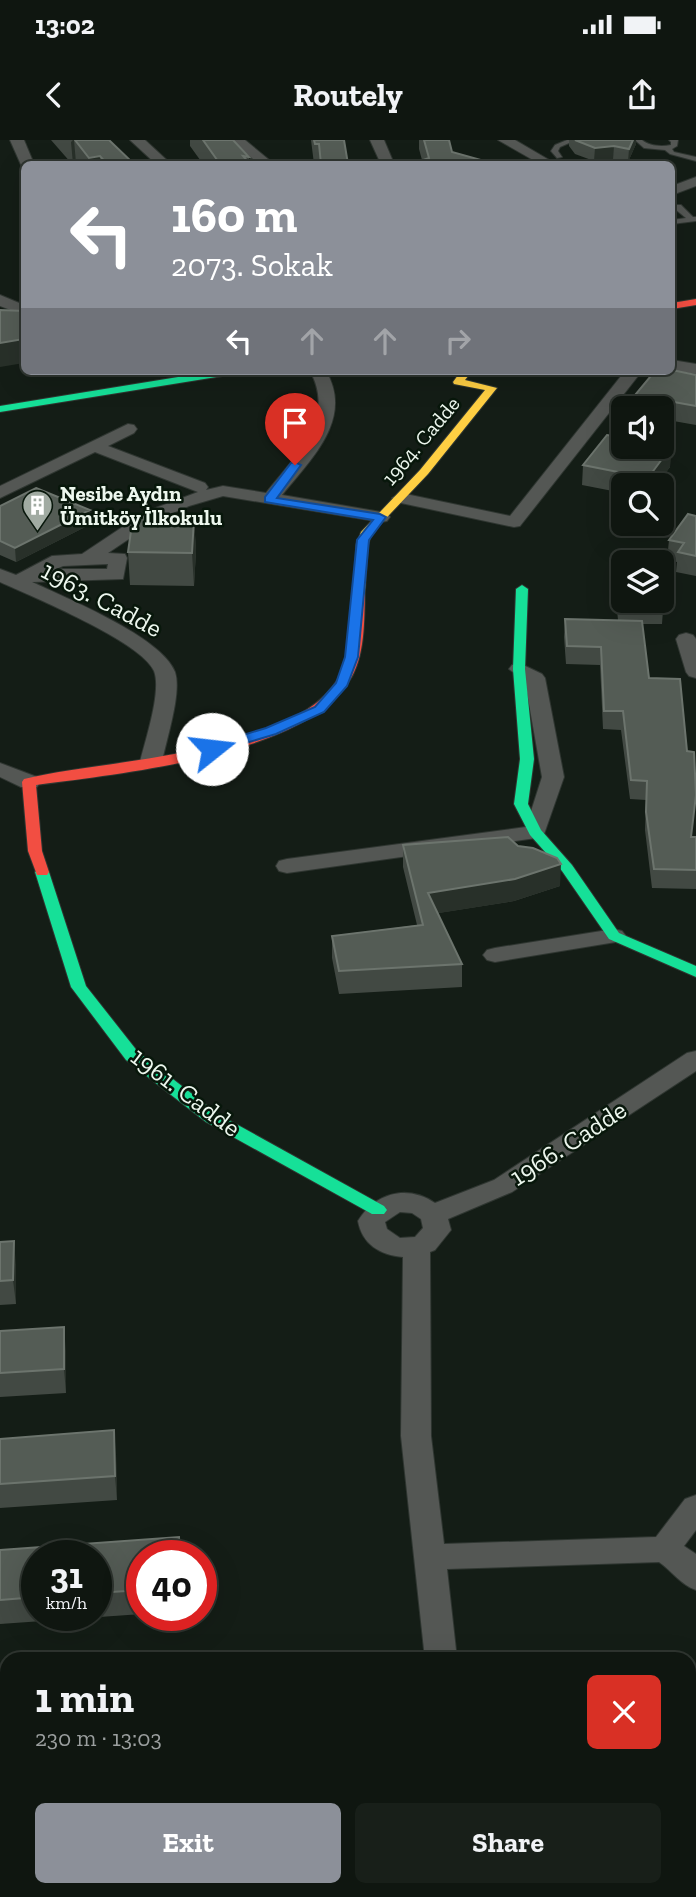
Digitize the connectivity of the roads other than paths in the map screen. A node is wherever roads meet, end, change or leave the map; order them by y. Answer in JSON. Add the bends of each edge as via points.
{"nodes":[{"id":1,"x":17,"y":140,"type":"edge"},
{"id":2,"x":137,"y":140,"type":"edge"},
{"id":3,"x":237,"y":140,"type":"edge"},
{"id":4,"x":377,"y":140,"type":"edge"},
{"id":5,"x":505,"y":140,"type":"edge"},
{"id":6,"x":545,"y":140,"type":"edge"},
{"id":7,"x":573,"y":140,"type":"edge"},
{"id":8,"x":638,"y":140,"type":"edge"},
{"id":9,"x":671,"y":140,"type":"edge"},
{"id":10,"x":667,"y":148,"type":"junction"},
{"id":11,"x":521,"y":149,"type":"junction"},
{"id":12,"x":385,"y":159,"type":"dead end"},
{"id":13,"x":696,"y":159,"type":"edge"},
{"id":14,"x":26,"y":161,"type":"edge"},
{"id":15,"x":161,"y":161,"type":"edge"},
{"id":16,"x":263,"y":161,"type":"edge"},
{"id":17,"x":554,"y":161,"type":"edge"},
{"id":18,"x":696,"y":181,"type":"edge"},
{"id":19,"x":675,"y":190,"type":"edge"},
{"id":20,"x":678,"y":207,"type":"dead end"},
{"id":21,"x":694,"y":220,"type":"edge"},
{"id":22,"x":675,"y":222,"type":"edge"},
{"id":23,"x":0,"y":300,"type":"edge"},
{"id":24,"x":696,"y":302,"type":"edge"},
{"id":25,"x":675,"y":306,"type":"edge"},
{"id":26,"x":21,"y":309,"type":"edge"},
{"id":27,"x":0,"y":316,"type":"edge"},
{"id":28,"x":21,"y":318,"type":"edge"},
{"id":29,"x":675,"y":366,"type":"edge"},
{"id":30,"x":696,"y":369,"type":"edge"},
{"id":31,"x":211,"y":375,"type":"edge"},
{"id":32,"x":320,"y":375,"type":"edge"},
{"id":33,"x":464,"y":375,"type":"edge"},
{"id":34,"x":631,"y":375,"type":"edge"},
{"id":35,"x":0,"y":410,"type":"edge"},
{"id":36,"x":128,"y":429,"type":"dead end"},
{"id":37,"x":94,"y":446,"type":"junction"},
{"id":38,"x":200,"y":487,"type":"dead end"},
{"id":39,"x":0,"y":493,"type":"edge"},
{"id":40,"x":401,"y":498,"type":"junction"},
{"id":41,"x":269,"y":500,"type":"junction"},
{"id":42,"x":380,"y":517,"type":"junction"},
{"id":43,"x":86,"y":559,"type":"junction"},
{"id":44,"x":16,"y":578,"type":"edge"},
{"id":45,"x":522,"y":589,"type":"dead end"},
{"id":46,"x":686,"y":639,"type":"dead end"},
{"id":47,"x":519,"y":669,"type":"joint"},
{"id":48,"x":696,"y":672,"type":"edge"},
{"id":49,"x":151,"y":762,"type":"junction"},
{"id":50,"x":0,"y":769,"type":"edge"},
{"id":51,"x":29,"y":782,"type":"junction"},
{"id":52,"x":535,"y":832,"type":"junction"},
{"id":53,"x":287,"y":866,"type":"dead end"},
{"id":54,"x":614,"y":936,"type":"junction"},
{"id":55,"x":495,"y":955,"type":"dead end"},
{"id":56,"x":696,"y":972,"type":"edge"},
{"id":57,"x":696,"y":1059,"type":"edge"},
{"id":58,"x":378,"y":1210,"type":"junction"},
{"id":59,"x":433,"y":1214,"type":"junction"},
{"id":60,"x":416,"y":1247,"type":"junction"},
{"id":61,"x":696,"y":1507,"type":"edge"},
{"id":62,"x":664,"y":1549,"type":"junction"},
{"id":63,"x":429,"y":1557,"type":"junction"},
{"id":64,"x":696,"y":1577,"type":"edge"},
{"id":65,"x":440,"y":1652,"type":"edge"}],
"edges":[{"from":1,"to":14,"type":"street"},
{"from":2,"to":15,"type":"street"},
{"from":3,"to":16,"type":"street"},
{"from":4,"to":12,"type":"street"},
{"from":5,"to":11,"type":"street"},
{"from":6,"to":11,"type":"street"},
{"from":7,"to":17,"type":"lane","via":[[557,146]]},
{"from":8,"to":10,"type":"lane","via":[[646,147]]},
{"from":9,"to":10,"type":"lane","via":[[674,146]]},
{"from":10,"to":13,"type":"lane"},
{"from":11,"to":17,"type":"street"},
{"from":18,"to":19,"type":"street"},
{"from":20,"to":21,"type":"lane"},
{"from":21,"to":22,"type":"lane"},
{"from":23,"to":26,"type":"street"},
{"from":24,"to":25,"type":"street"},
{"from":27,"to":28,"type":"street"},
{"from":29,"to":30,"type":"street"},
{"from":31,"to":35,"type":"street"},
{"from":32,"to":41,"type":"street","via":[[329,390],[328,417]]},
{"from":33,"to":40,"type":"street","name":"1964. Cadde","via":[[458,382],[492,388]]},
{"from":34,"to":40,"type":"street","via":[[514,522]]},
{"from":36,"to":37,"type":"street"},
{"from":37,"to":38,"type":"street"},
{"from":37,"to":39,"type":"street"},
{"from":40,"to":42,"type":"street","name":"1964. Cadde"},
{"from":41,"to":42,"type":"street"},
{"from":41,"to":43,"type":"street","via":[[223,491],[183,502],[151,516]]},
{"from":42,"to":49,"type":"street","name":"1964. Cadde","via":[[363,540],[351,657],[333,697],[320,709],[271,731]]},
{"from":43,"to":44,"type":"street","via":[[59,560]]},
{"from":43,"to":44,"type":"street","via":[[118,558],[116,575]]},
{"from":44,"to":49,"type":"street","name":"1963. Cadde","via":[[135,641],[159,660],[166,672],[166,687]]},
{"from":45,"to":47,"type":"street"},
{"from":46,"to":48,"type":"street"},
{"from":47,"to":52,"type":"street","via":[[536,678],[553,777]]},
{"from":49,"to":51,"type":"street","name":"1964. Cadde"},
{"from":50,"to":51,"type":"street"},
{"from":51,"to":58,"type":"street","name":"1961. Cadde","via":[[35,851],[79,987],[132,1056],[212,1118]]},
{"from":52,"to":53,"type":"street"},
{"from":52,"to":54,"type":"street","via":[[567,868]]},
{"from":54,"to":55,"type":"street"},
{"from":54,"to":56,"type":"street"},
{"from":57,"to":59,"type":"street","name":"1966. Cadde","via":[[503,1186]]},
{"from":58,"to":59,"type":"street","via":[[407,1202]]},
{"from":58,"to":60,"type":"street","via":[[370,1224],[376,1238],[394,1247]]},
{"from":59,"to":60,"type":"street","via":[[437,1230]]},
{"from":60,"to":63,"type":"street","via":[[416,1436]]},
{"from":61,"to":62,"type":"street"},
{"from":62,"to":63,"type":"street"},
{"from":62,"to":64,"type":"street","via":[[687,1564]]},
{"from":63,"to":65,"type":"street"}]}
